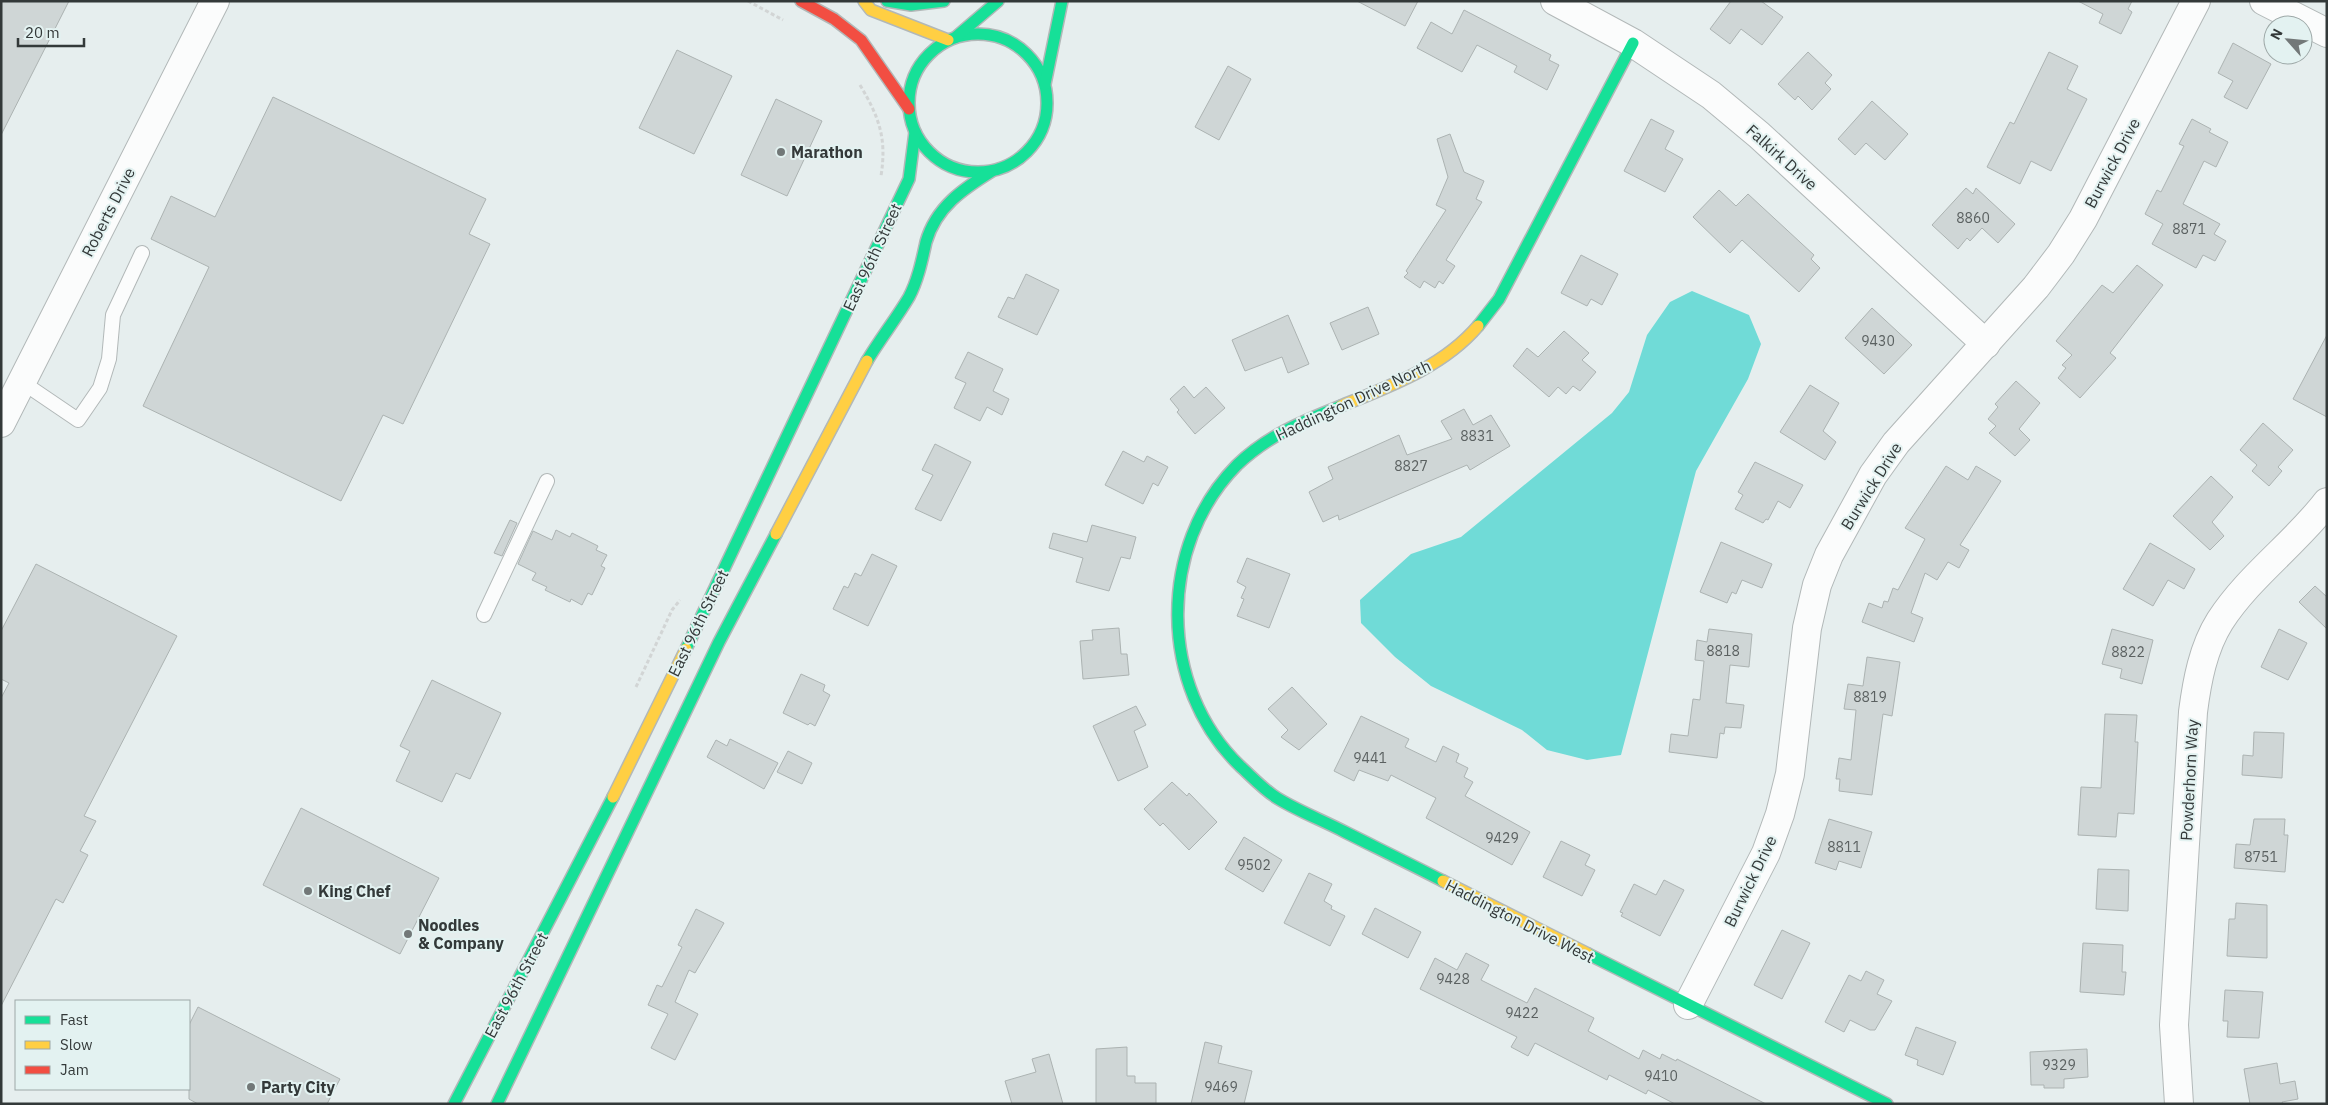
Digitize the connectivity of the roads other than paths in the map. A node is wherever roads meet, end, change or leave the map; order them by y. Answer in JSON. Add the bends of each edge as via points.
{"nodes":[{"id":1,"x":215,"y":1,"type":"edge"},
{"id":2,"x":801,"y":1,"type":"edge"},
{"id":3,"x":864,"y":1,"type":"edge"},
{"id":4,"x":887,"y":1,"type":"edge"},
{"id":5,"x":944,"y":1,"type":"edge"},
{"id":6,"x":998,"y":1,"type":"edge"},
{"id":7,"x":1062,"y":1,"type":"edge"},
{"id":8,"x":1555,"y":1,"type":"edge"},
{"id":9,"x":2196,"y":1,"type":"edge"},
{"id":10,"x":2264,"y":1,"type":"edge"},
{"id":11,"x":2327,"y":33,"type":"edge"},
{"id":12,"x":952,"y":39,"type":"junction"},
{"id":13,"x":1633,"y":43,"type":"junction"},
{"id":14,"x":1045,"y":84,"type":"junction"},
{"id":15,"x":909,"y":109,"type":"junction"},
{"id":16,"x":915,"y":132,"type":"junction"},
{"id":17,"x":992,"y":171,"type":"junction"},
{"id":18,"x":142,"y":253,"type":"dead end"},
{"id":19,"x":1986,"y":344,"type":"junction"},
{"id":20,"x":22,"y":382,"type":"junction"},
{"id":21,"x":1,"y":423,"type":"edge"},
{"id":22,"x":547,"y":481,"type":"dead end"},
{"id":23,"x":2327,"y":502,"type":"edge"},
{"id":24,"x":484,"y":615,"type":"dead end"},
{"id":25,"x":1191,"y":694,"type":"joint"},
{"id":26,"x":1688,"y":1005,"type":"junction"},
{"id":27,"x":454,"y":1104,"type":"edge"},
{"id":28,"x":497,"y":1104,"type":"edge"},
{"id":29,"x":1887,"y":1104,"type":"edge"},
{"id":30,"x":2179,"y":1104,"type":"edge"}],
"edges":[{"from":1,"to":20,"type":"street","name":"Roberts Drive"},
{"from":2,"to":15,"type":"main road","via":[[834,19],[861,40]]},
{"from":3,"to":12,"type":"main road","via":[[871,10]]},
{"from":4,"to":5,"type":"main road","via":[[916,5]]},
{"from":6,"to":12,"type":"main road"},
{"from":7,"to":14,"type":"main road"},
{"from":8,"to":13,"type":"street","name":"Falkirk Drive"},
{"from":9,"to":19,"type":"street","name":"Burwick Drive","via":[[2083,219],[2036,287]]},
{"from":10,"to":11,"type":"street"},
{"from":12,"to":14,"type":"main road","via":[[978,34],[1000,37],[1020,48],[1036,64]]},
{"from":12,"to":15,"type":"main road","via":[[936,48],[920,65],[911,86]]},
{"from":13,"to":19,"type":"street","name":"Falkirk Drive","via":[[1711,95],[1760,135]]},
{"from":13,"to":25,"type":"main road","name":"Haddington Drive North","via":[[1499,299],[1480,325],[1457,347],[1430,365],[1296,424],[1272,438],[1232,471],[1208,504],[1194,531],[1178,590],[1176,631]]},
{"from":14,"to":17,"type":"main road","via":[[1046,114],[1031,148],[1013,162]]},
{"from":15,"to":16,"type":"main road"},
{"from":16,"to":17,"type":"main road","via":[[928,151],[947,164],[969,172]]},
{"from":16,"to":27,"type":"main road","name":"East 96th Street","via":[[909,178],[860,285],[662,700]]},
{"from":17,"to":28,"type":"main road","name":"East 96th Street","via":[[960,191],[934,222],[908,296],[867,360],[718,642]]},
{"from":18,"to":20,"type":"lane","via":[[113,315],[109,359],[100,388],[78,420]]},
{"from":19,"to":26,"type":"street","name":"Burwick Drive","via":[[1896,443],[1873,476],[1829,556],[1817,586],[1807,628],[1791,769],[1780,814],[1766,853]]},
{"from":20,"to":21,"type":"street","name":"Roberts Drive"},
{"from":22,"to":24,"type":"lane"},
{"from":23,"to":30,"type":"street","name":"Powderhorn Way","via":[[2245,588],[2215,631],[2200,671],[2193,712],[2174,1025]]},
{"from":25,"to":26,"type":"main road","name":"Haddington Drive West","via":[[1209,730],[1225,751],[1243,771],[1276,797]]},
{"from":26,"to":29,"type":"main road","name":"Haddington Drive West"}]}
